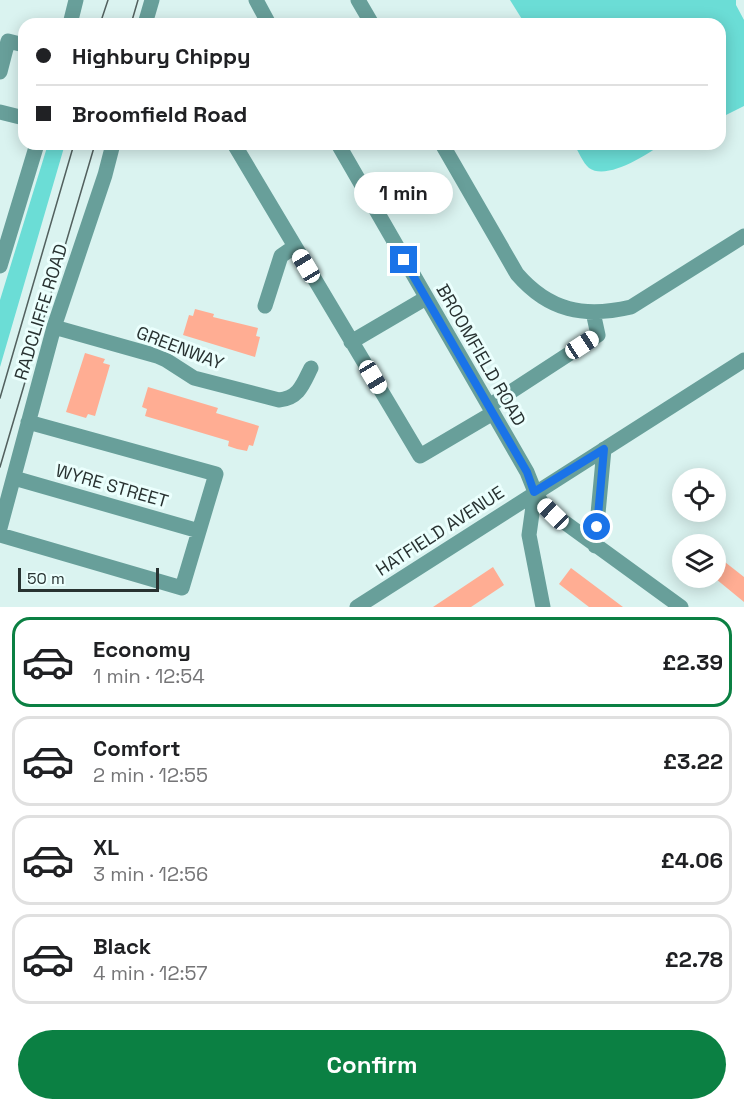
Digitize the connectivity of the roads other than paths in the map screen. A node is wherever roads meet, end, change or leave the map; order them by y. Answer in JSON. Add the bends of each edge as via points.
{"nodes":[{"id":1,"x":76,"y":0,"type":"edge"},
{"id":2,"x":152,"y":0,"type":"edge"},
{"id":3,"x":256,"y":0,"type":"edge"},
{"id":4,"x":358,"y":0,"type":"edge"},
{"id":5,"x":72,"y":18,"type":"edge"},
{"id":6,"x":147,"y":18,"type":"edge"},
{"id":7,"x":266,"y":18,"type":"edge"},
{"id":8,"x":368,"y":18,"type":"edge"},
{"id":9,"x":18,"y":44,"type":"edge"},
{"id":10,"x":0,"y":72,"type":"edge"},
{"id":11,"x":0,"y":112,"type":"edge"},
{"id":12,"x":18,"y":116,"type":"edge"},
{"id":13,"x":34,"y":150,"type":"edge"},
{"id":14,"x":111,"y":150,"type":"edge"},
{"id":15,"x":237,"y":150,"type":"edge"},
{"id":16,"x":341,"y":150,"type":"edge"},
{"id":17,"x":445,"y":150,"type":"edge"},
{"id":18,"x":744,"y":236,"type":"edge"},
{"id":19,"x":294,"y":247,"type":"junction"},
{"id":20,"x":0,"y":266,"type":"edge"},
{"id":21,"x":426,"y":298,"type":"junction"},
{"id":22,"x":265,"y":306,"type":"dead end"},
{"id":23,"x":593,"y":312,"type":"junction"},
{"id":24,"x":54,"y":327,"type":"junction"},
{"id":25,"x":351,"y":342,"type":"junction"},
{"id":26,"x":744,"y":360,"type":"edge"},
{"id":27,"x":311,"y":368,"type":"dead end"},
{"id":28,"x":491,"y":410,"type":"junction"},
{"id":29,"x":28,"y":422,"type":"junction"},
{"id":30,"x":604,"y":449,"type":"junction"},
{"id":31,"x":14,"y":478,"type":"junction"},
{"id":32,"x":534,"y":492,"type":"junction"},
{"id":33,"x":0,"y":528,"type":"edge"},
{"id":34,"x":199,"y":531,"type":"junction"},
{"id":35,"x":0,"y":535,"type":"edge"},
{"id":36,"x":595,"y":546,"type":"junction"},
{"id":37,"x":357,"y":607,"type":"edge"},
{"id":38,"x":543,"y":607,"type":"edge"},
{"id":39,"x":681,"y":607,"type":"edge"}],
"edges":[{"from":1,"to":5,"type":"street"},
{"from":2,"to":6,"type":"street"},
{"from":3,"to":7,"type":"street"},
{"from":4,"to":8,"type":"street"},
{"from":9,"to":10,"type":"street","via":[[8,41]]},
{"from":11,"to":12,"type":"street"},
{"from":13,"to":20,"type":"street"},
{"from":14,"to":24,"type":"street","name":"RADCLIFFE ROAD"},
{"from":15,"to":19,"type":"street"},
{"from":16,"to":21,"type":"street","name":"BROOMFIELD ROAD"},
{"from":17,"to":23,"type":"street","via":[[517,274],[530,289],[559,306]]},
{"from":18,"to":23,"type":"street","via":[[631,307]]},
{"from":19,"to":22,"type":"street","via":[[281,255]]},
{"from":19,"to":25,"type":"street"},
{"from":21,"to":25,"type":"street"},
{"from":21,"to":28,"type":"street","name":"BROOMFIELD ROAD"},
{"from":23,"to":28,"type":"street","via":[[598,335]]},
{"from":24,"to":27,"type":"street","name":"GREENWAY","via":[[156,356],[194,378],[266,398],[293,397]]},
{"from":24,"to":29,"type":"street","name":"RADCLIFFE ROAD"},
{"from":25,"to":28,"type":"street","via":[[420,456]]},
{"from":26,"to":30,"type":"street","name":"HATFIELD AVENUE"},
{"from":28,"to":32,"type":"street","name":"BROOMFIELD ROAD","via":[[527,472]]},
{"from":29,"to":31,"type":"street","name":"RADCLIFFE ROAD"},
{"from":29,"to":34,"type":"street","via":[[216,474]]},
{"from":30,"to":32,"type":"street","name":"HATFIELD AVENUE"},
{"from":30,"to":36,"type":"street"},
{"from":31,"to":33,"type":"street","name":"RADCLIFFE ROAD"},
{"from":31,"to":34,"type":"street","name":"WYRE STREET"},
{"from":32,"to":36,"type":"street","via":[[553,514]]},
{"from":32,"to":37,"type":"street","name":"HATFIELD AVENUE"},
{"from":32,"to":38,"type":"street","via":[[529,534]]},
{"from":34,"to":35,"type":"street","via":[[182,588]]},
{"from":36,"to":39,"type":"street"}]}
